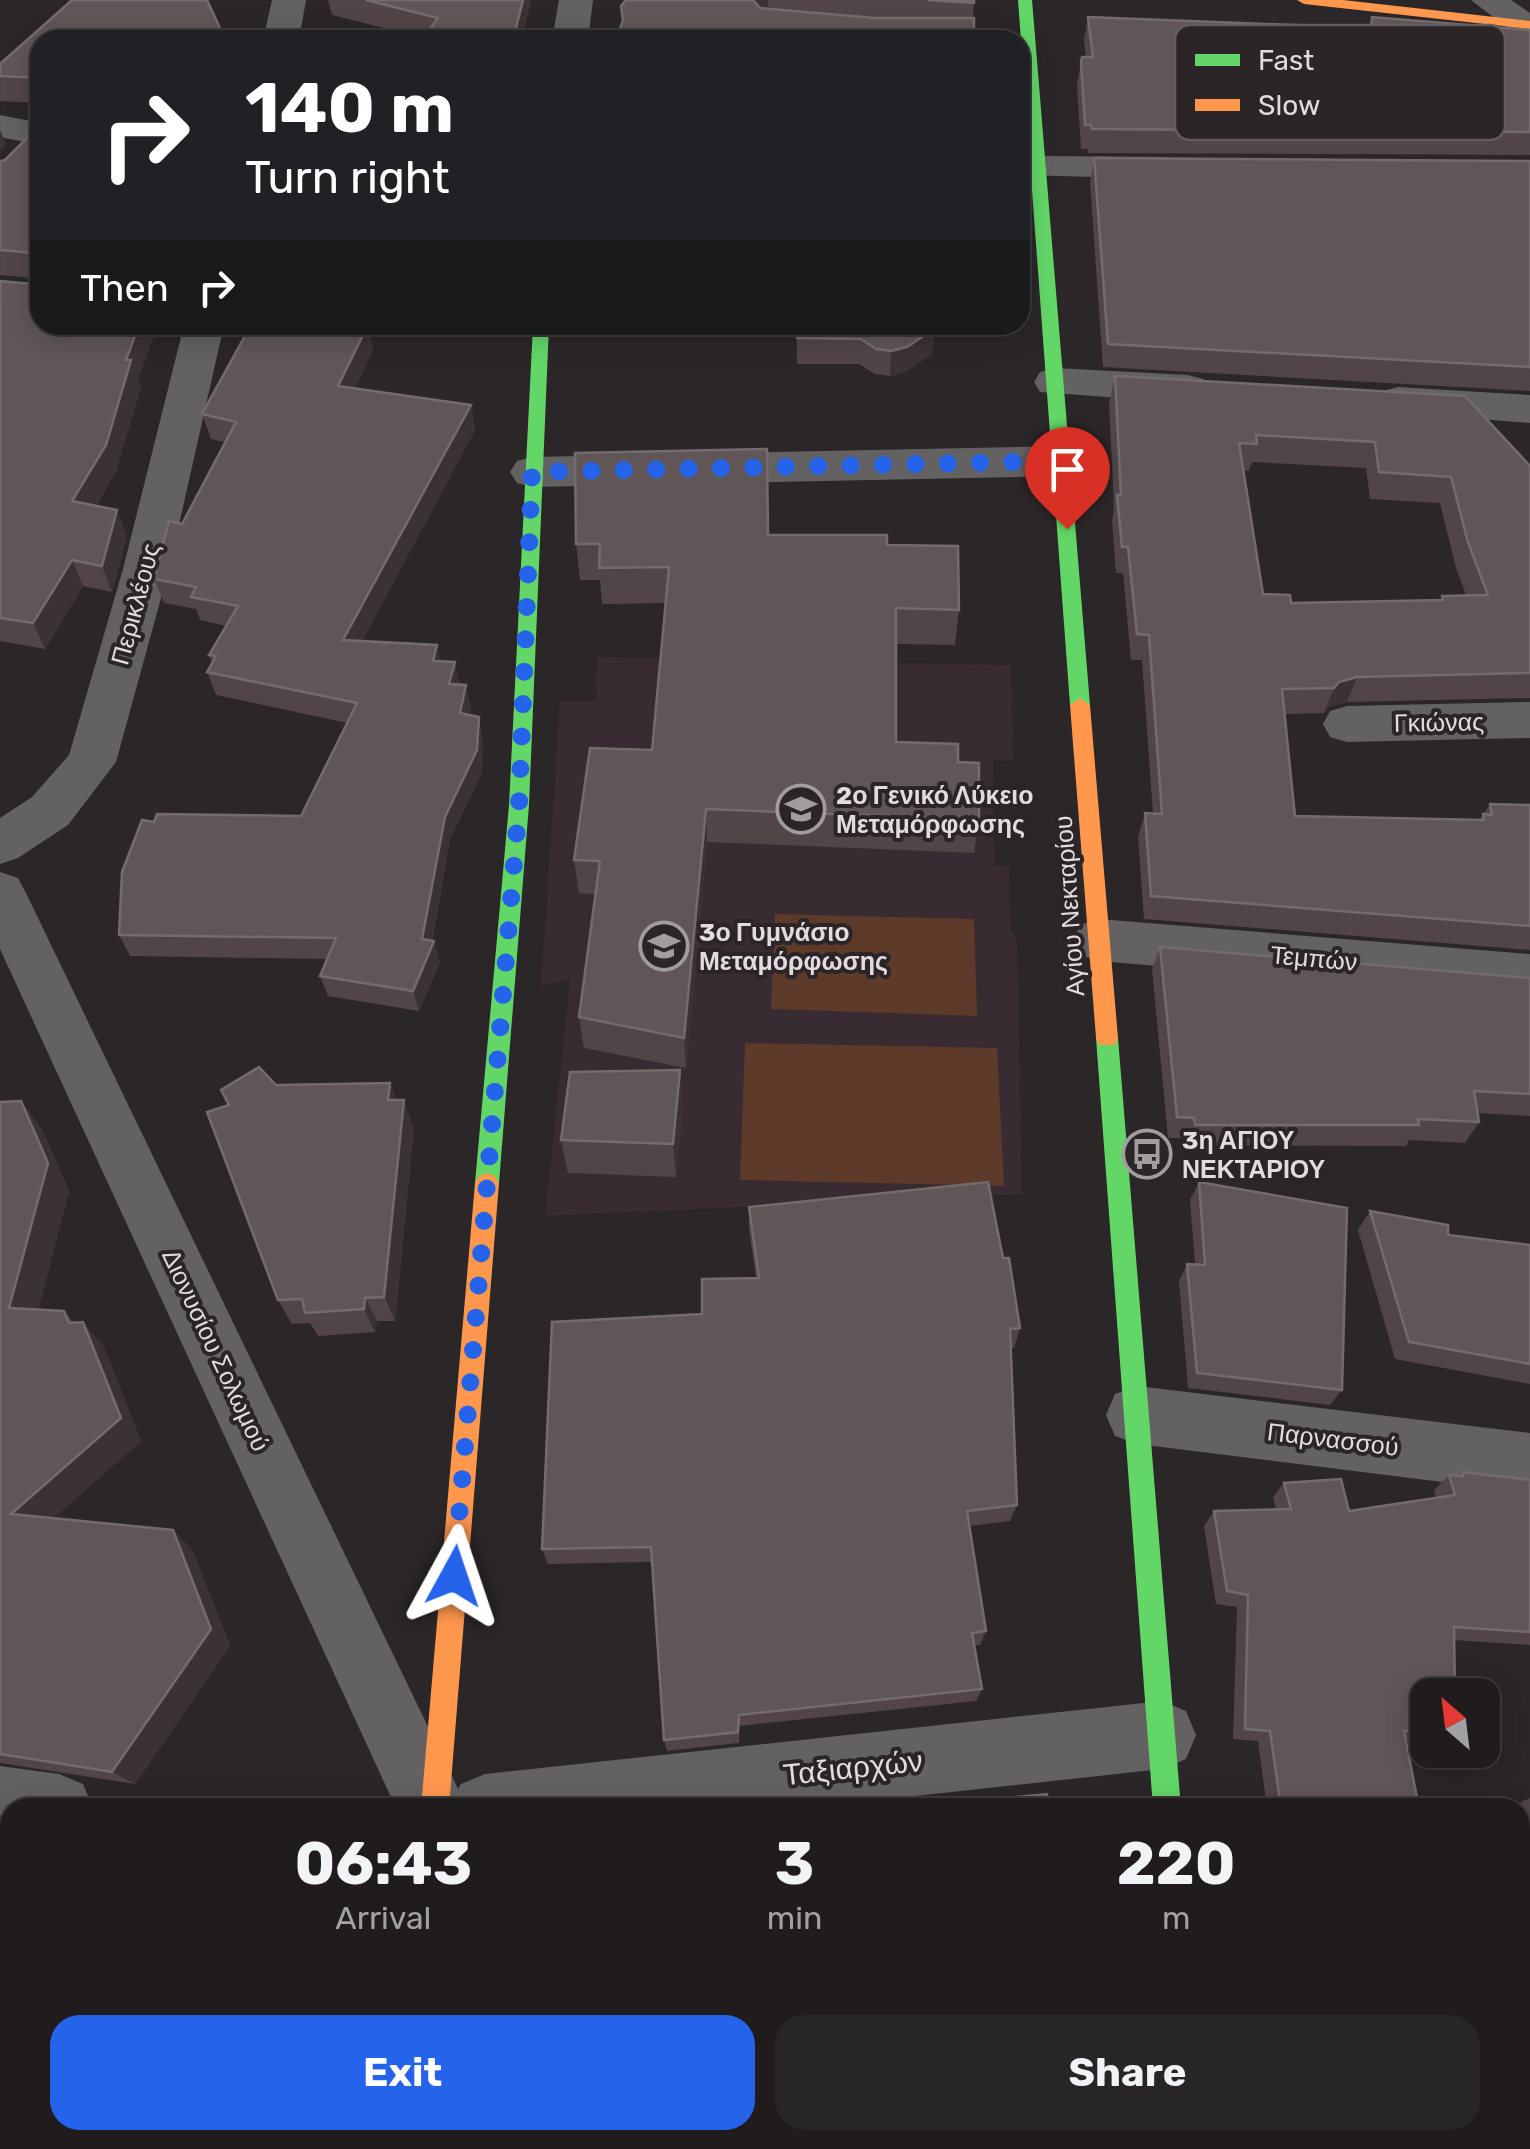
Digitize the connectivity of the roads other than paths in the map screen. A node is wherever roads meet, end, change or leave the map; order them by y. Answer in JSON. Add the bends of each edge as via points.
{"nodes":[{"id":1,"x":289,"y":0,"type":"edge"},
{"id":2,"x":576,"y":0,"type":"edge"},
{"id":3,"x":1025,"y":0,"type":"edge"},
{"id":4,"x":1304,"y":0,"type":"edge"},
{"id":5,"x":1488,"y":0,"type":"edge"},
{"id":6,"x":1527,"y":26,"type":"edge"},
{"id":7,"x":283,"y":30,"type":"edge"},
{"id":8,"x":572,"y":30,"type":"edge"},
{"id":9,"x":1027,"y":30,"type":"edge"},
{"id":10,"x":1030,"y":64,"type":"edge"},
{"id":11,"x":0,"y":126,"type":"edge"},
{"id":12,"x":30,"y":144,"type":"edge"},
{"id":13,"x":1038,"y":167,"type":"junction"},
{"id":14,"x":1192,"y":168,"type":"edge"},
{"id":15,"x":202,"y":335,"type":"edge"},
{"id":16,"x":539,"y":335,"type":"edge"},
{"id":17,"x":1055,"y":382,"type":"junction"},
{"id":18,"x":1233,"y":392,"type":"edge"},
{"id":19,"x":1352,"y":399,"type":"edge"},
{"id":20,"x":1530,"y":409,"type":"edge"},
{"id":21,"x":1062,"y":461,"type":"junction"},
{"id":22,"x":532,"y":472,"type":"junction"},
{"id":23,"x":1530,"y":720,"type":"edge"},
{"id":24,"x":1348,"y":724,"type":"dead end"},
{"id":25,"x":0,"y":844,"type":"edge"},
{"id":26,"x":0,"y":893,"type":"edge"},
{"id":27,"x":1099,"y":940,"type":"junction"},
{"id":28,"x":1530,"y":976,"type":"edge"},
{"id":29,"x":1137,"y":1415,"type":"junction"},
{"id":30,"x":1530,"y":1463,"type":"edge"},
{"id":31,"x":1162,"y":1735,"type":"junction"},
{"id":32,"x":428,"y":1798,"type":"edge"},
{"id":33,"x":434,"y":1798,"type":"edge"},
{"id":34,"x":578,"y":1798,"type":"edge"},
{"id":35,"x":1167,"y":1798,"type":"edge"}],
"edges":[{"from":1,"to":7,"type":"street"},
{"from":2,"to":8,"type":"street"},
{"from":3,"to":9,"type":"street","name":"Αγίου Νεκταρίου"},
{"from":4,"to":6,"type":"street"},
{"from":5,"to":6,"type":"street"},
{"from":10,"to":13,"type":"street","name":"Αγίου Νεκταρίου"},
{"from":11,"to":12,"type":"street"},
{"from":13,"to":14,"type":"street"},
{"from":13,"to":17,"type":"street","name":"Αγίου Νεκταρίου"},
{"from":15,"to":25,"type":"street","name":"Περικλέους","via":[[91,762],[50,811]]},
{"from":16,"to":22,"type":"street"},
{"from":17,"to":18,"type":"street"},
{"from":17,"to":21,"type":"street","name":"Αγίου Νεκταρίου"},
{"from":19,"to":20,"type":"street"},
{"from":21,"to":22,"type":"street"},
{"from":21,"to":27,"type":"street","name":"Αγίου Νεκταρίου"},
{"from":22,"to":33,"type":"street","via":[[519,805]]},
{"from":23,"to":24,"type":"street","name":"Γκιώνας"},
{"from":26,"to":32,"type":"street","name":"Διονυσίου Σολωμού"},
{"from":27,"to":28,"type":"street","name":"Τεμπών"},
{"from":27,"to":29,"type":"street","name":"Αγίου Νεκταρίου"},
{"from":29,"to":30,"type":"street","name":"Παρνασσού"},
{"from":29,"to":31,"type":"street","name":"Αγίου Νεκταρίου"},
{"from":31,"to":34,"type":"street","name":"Ταξιαρχών"},
{"from":31,"to":35,"type":"street","name":"Αγίου Νεκταρίου"}]}
